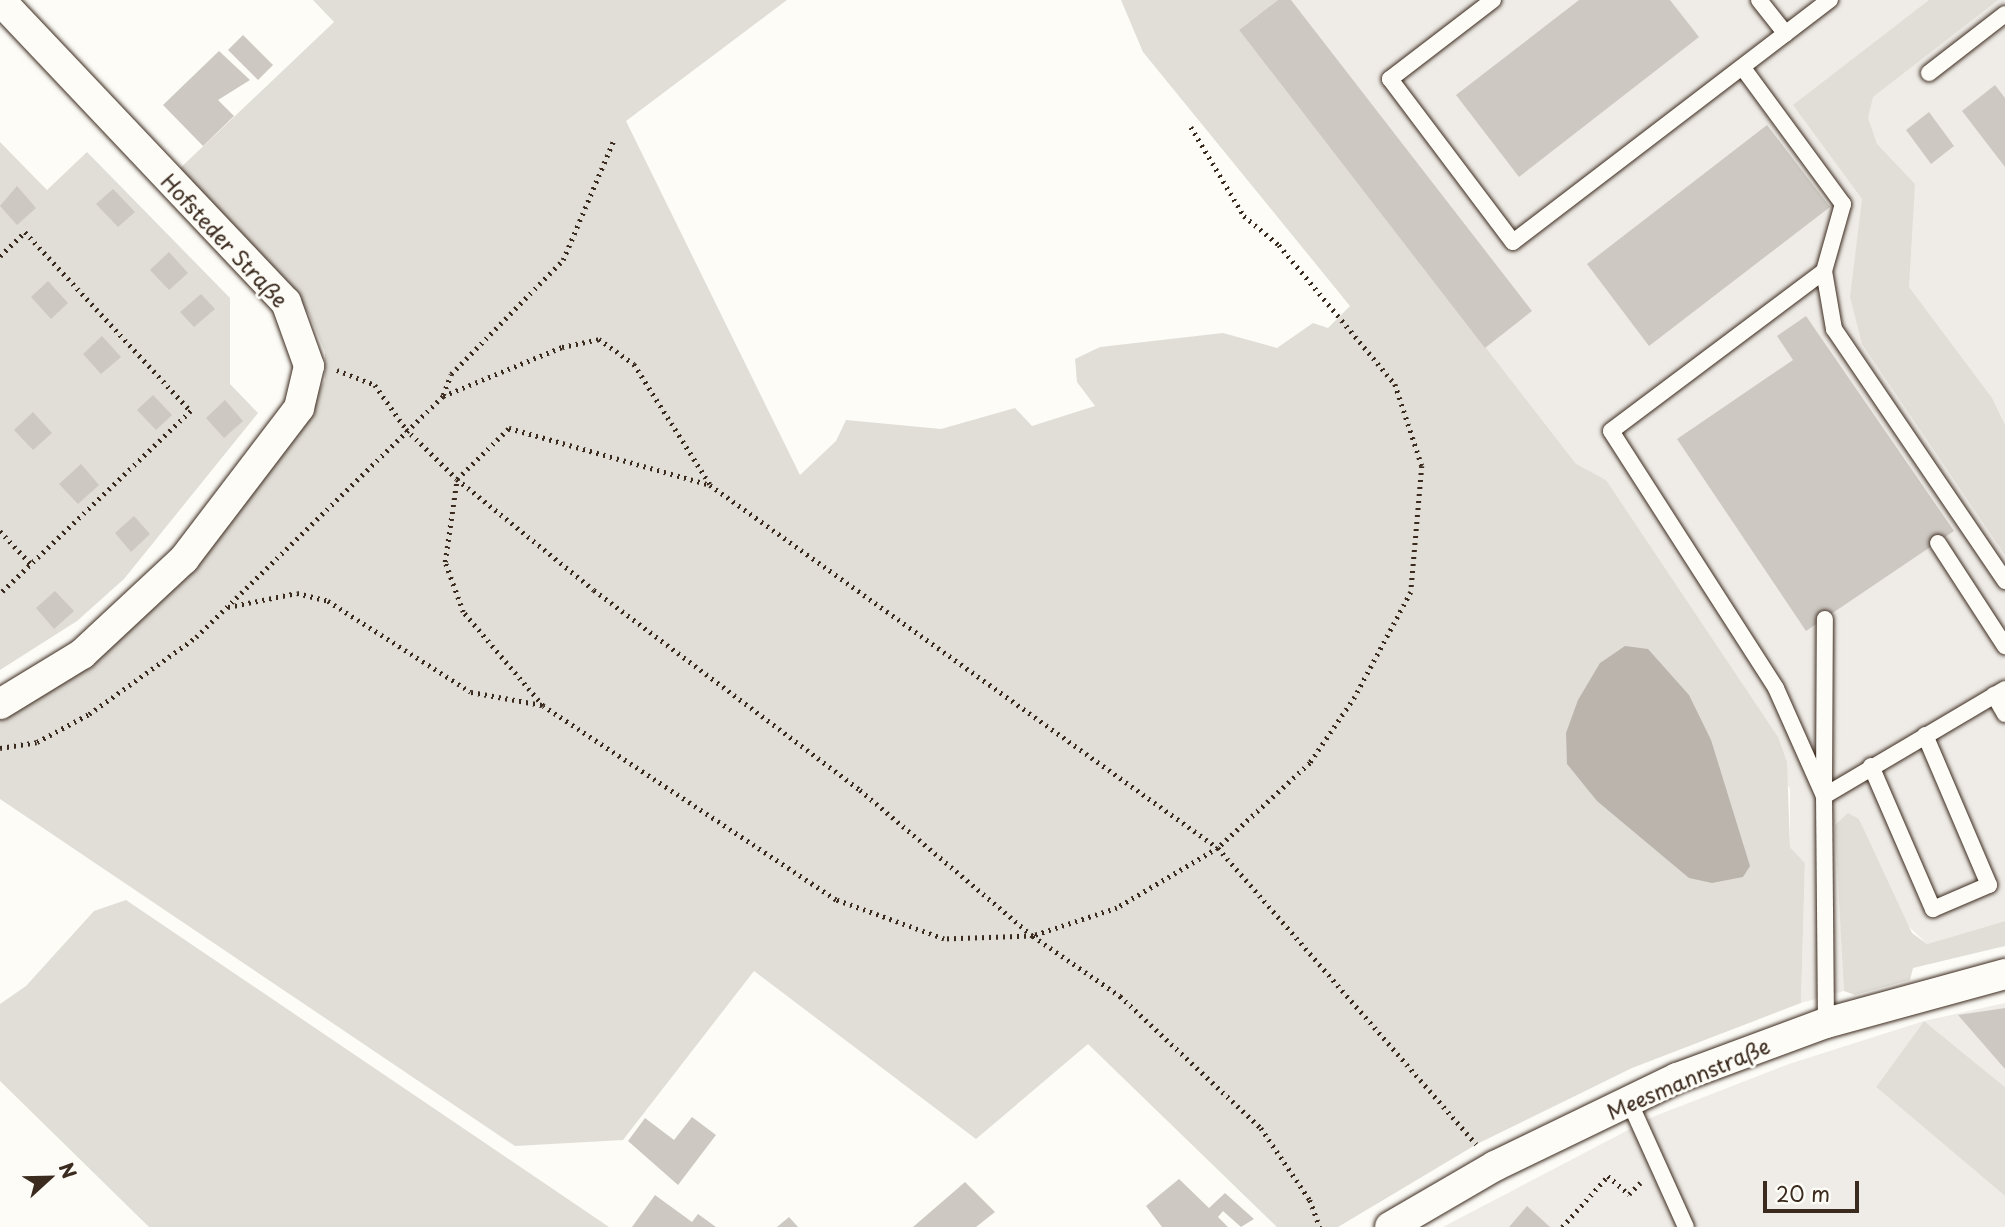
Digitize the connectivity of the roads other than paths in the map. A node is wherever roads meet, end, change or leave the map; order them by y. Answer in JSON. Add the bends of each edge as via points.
{"nodes":[{"id":1,"x":0,"y":0,"type":"edge"},
{"id":2,"x":1493,"y":0,"type":"edge"},
{"id":3,"x":1759,"y":0,"type":"edge"},
{"id":4,"x":1830,"y":0,"type":"edge"},
{"id":5,"x":2005,"y":14,"type":"edge"},
{"id":6,"x":1786,"y":34,"type":"junction"},
{"id":7,"x":1743,"y":68,"type":"junction"},
{"id":8,"x":1929,"y":73,"type":"dead end"},
{"id":9,"x":1824,"y":271,"type":"junction"},
{"id":10,"x":1938,"y":543,"type":"dead end"},
{"id":11,"x":2005,"y":581,"type":"edge"},
{"id":12,"x":1825,"y":619,"type":"dead end"},
{"id":13,"x":2005,"y":646,"type":"edge"},
{"id":14,"x":1999,"y":692,"type":"edge"},
{"id":15,"x":0,"y":704,"type":"edge"},
{"id":16,"x":2005,"y":714,"type":"edge"},
{"id":17,"x":1925,"y":735,"type":"junction"},
{"id":18,"x":1871,"y":766,"type":"junction"},
{"id":19,"x":1824,"y":796,"type":"junction"},
{"id":20,"x":2005,"y":974,"type":"edge"},
{"id":21,"x":1826,"y":1023,"type":"junction"},
{"id":22,"x":1629,"y":1101,"type":"junction"},
{"id":23,"x":1390,"y":1227,"type":"edge"},
{"id":24,"x":1686,"y":1227,"type":"edge"}],
"edges":[{"from":1,"to":15,"type":"street","name":"Hofsteder Straße","via":[[286,302],[309,366],[299,408],[184,559],[82,654]]},
{"from":2,"to":7,"type":"lane","via":[[1390,79],[1513,242]]},
{"from":3,"to":6,"type":"lane"},
{"from":4,"to":6,"type":"lane"},
{"from":5,"to":8,"type":"lane"},
{"from":6,"to":7,"type":"lane"},
{"from":7,"to":9,"type":"lane","via":[[1843,204]]},
{"from":9,"to":11,"type":"lane","via":[[1834,329]]},
{"from":9,"to":19,"type":"lane","via":[[1611,431],[1776,688]]},
{"from":10,"to":13,"type":"lane"},
{"from":12,"to":19,"type":"lane"},
{"from":14,"to":16,"type":"lane"},
{"from":14,"to":17,"type":"lane"},
{"from":17,"to":18,"type":"lane"},
{"from":17,"to":18,"type":"lane","via":[[1989,885],[1933,909]]},
{"from":18,"to":19,"type":"lane"},
{"from":19,"to":21,"type":"lane"},
{"from":20,"to":21,"type":"street","name":"Meesmannstraße"},
{"from":21,"to":22,"type":"street","name":"Meesmannstraße"},
{"from":22,"to":23,"type":"street","name":"Meesmannstraße","via":[[1495,1166]]},
{"from":22,"to":24,"type":"lane"}]}
